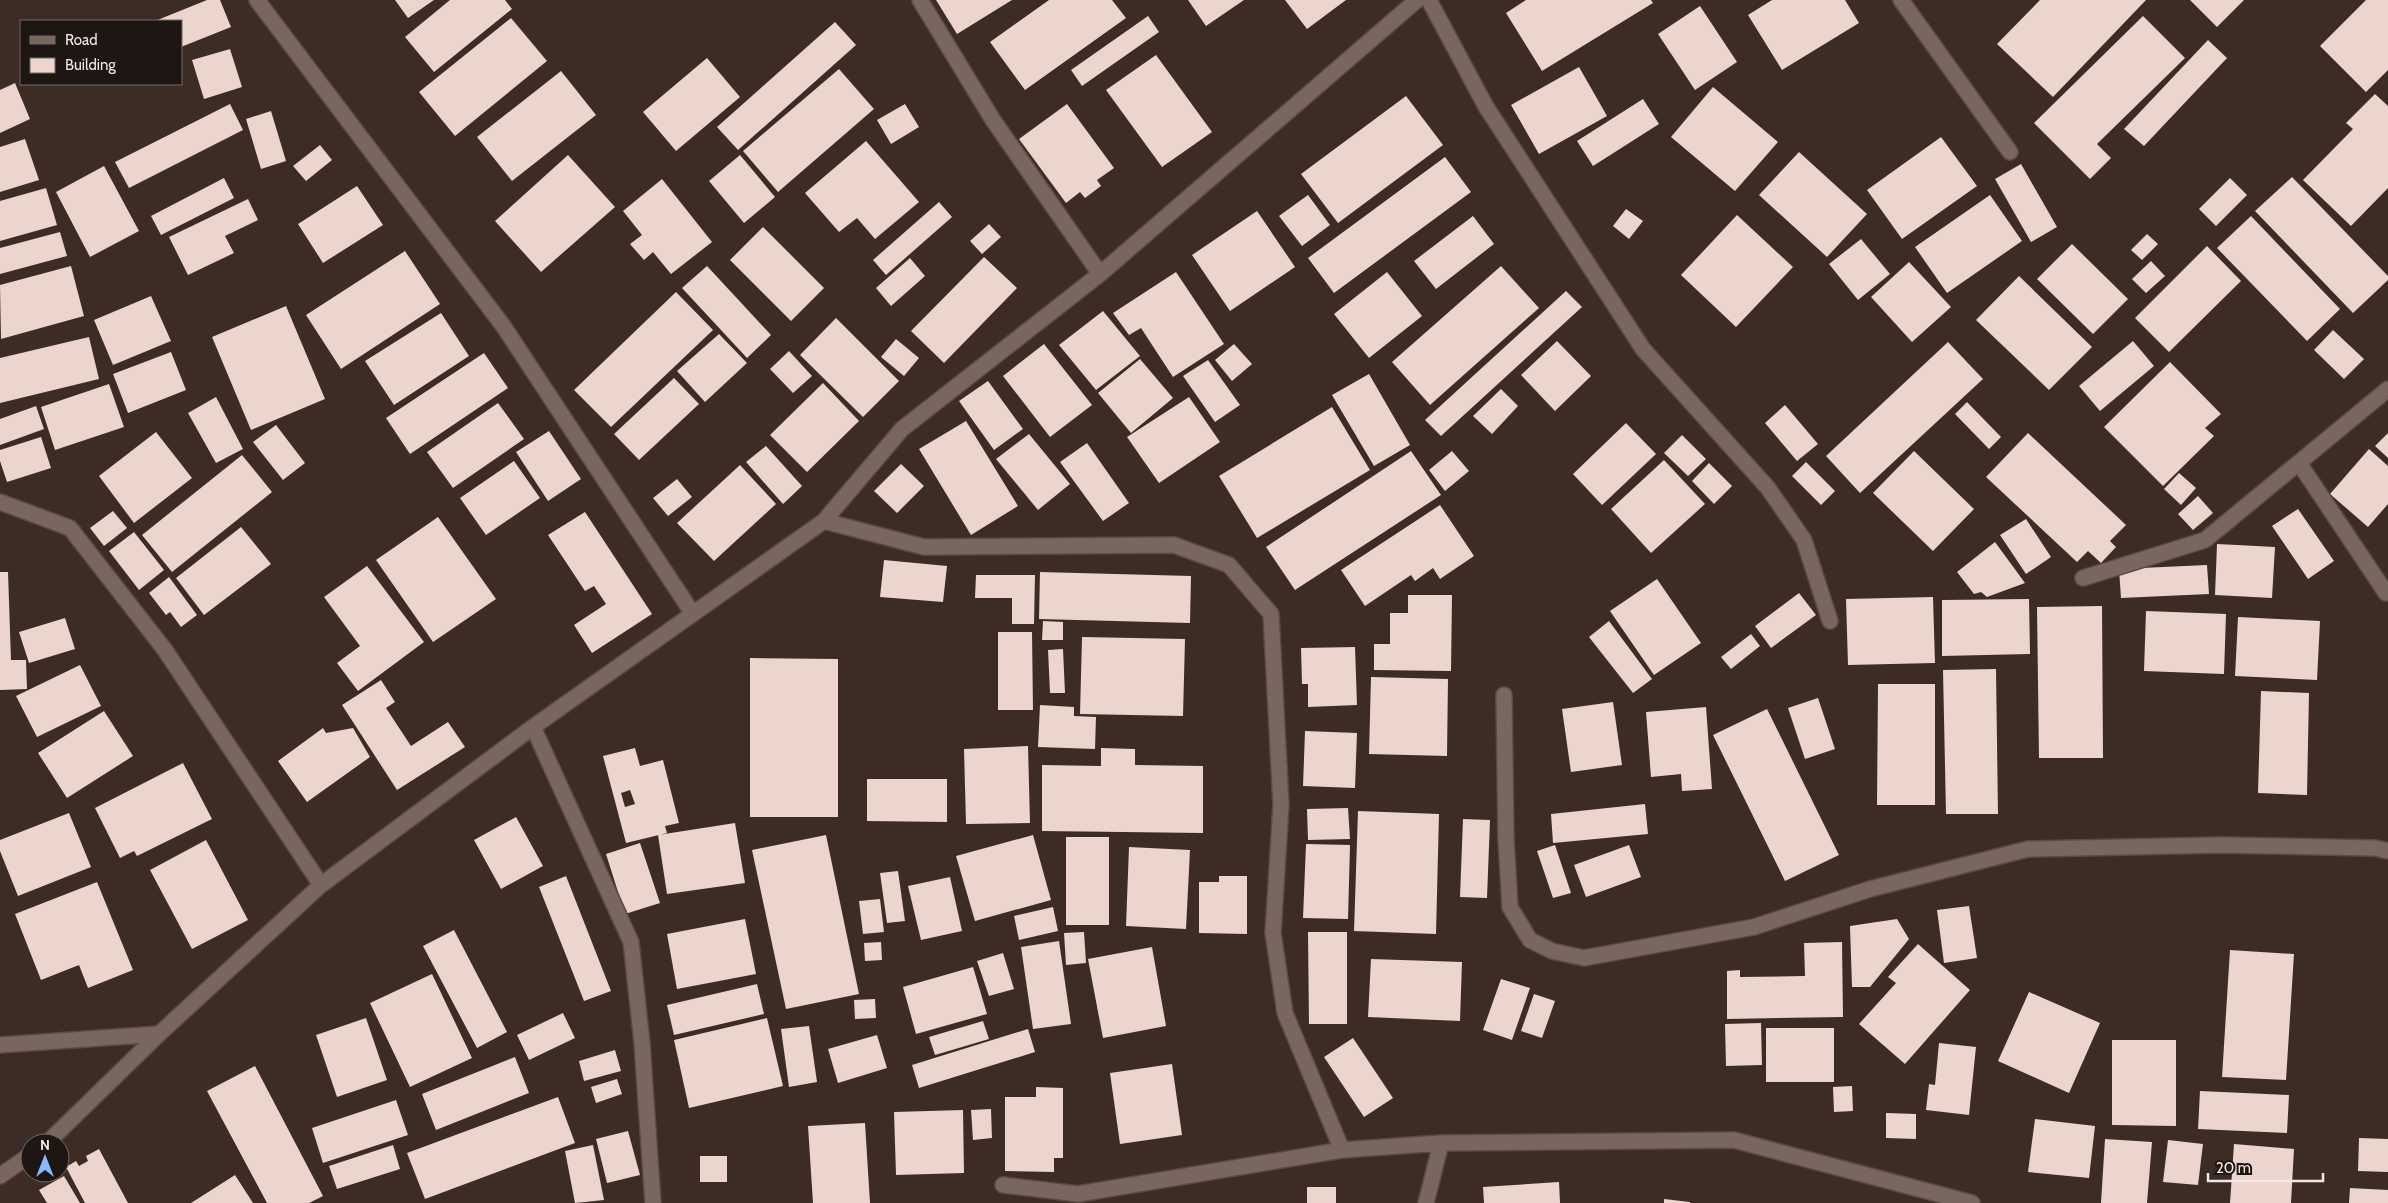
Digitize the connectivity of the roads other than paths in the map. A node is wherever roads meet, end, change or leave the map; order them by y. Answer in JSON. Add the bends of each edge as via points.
{"nodes":[{"id":1,"x":257,"y":0,"type":"edge"},
{"id":2,"x":920,"y":0,"type":"edge"},
{"id":3,"x":1417,"y":0,"type":"edge"},
{"id":4,"x":1429,"y":0,"type":"edge"},
{"id":5,"x":1902,"y":0,"type":"edge"},
{"id":6,"x":2010,"y":152,"type":"dead end"},
{"id":7,"x":1100,"y":274,"type":"junction"},
{"id":8,"x":2388,"y":389,"type":"edge"},
{"id":9,"x":2299,"y":464,"type":"junction"},
{"id":10,"x":0,"y":502,"type":"edge"},
{"id":11,"x":824,"y":521,"type":"junction"},
{"id":12,"x":2083,"y":578,"type":"dead end"},
{"id":13,"x":2386,"y":593,"type":"dead end"},
{"id":14,"x":693,"y":614,"type":"junction"},
{"id":15,"x":1830,"y":621,"type":"dead end"},
{"id":16,"x":1504,"y":695,"type":"dead end"},
{"id":17,"x":533,"y":727,"type":"junction"},
{"id":18,"x":2388,"y":851,"type":"edge"},
{"id":19,"x":321,"y":885,"type":"junction"},
{"id":20,"x":159,"y":1034,"type":"junction"},
{"id":21,"x":0,"y":1045,"type":"edge"},
{"id":22,"x":57,"y":1133,"type":"edge"},
{"id":23,"x":1441,"y":1143,"type":"junction"},
{"id":24,"x":1342,"y":1150,"type":"junction"},
{"id":25,"x":20,"y":1162,"type":"edge"},
{"id":26,"x":0,"y":1176,"type":"edge"},
{"id":27,"x":1003,"y":1186,"type":"dead end"},
{"id":28,"x":653,"y":1203,"type":"edge"},
{"id":29,"x":1426,"y":1203,"type":"edge"},
{"id":30,"x":1972,"y":1203,"type":"edge"}],
"edges":[{"from":1,"to":14,"type":"street","via":[[504,326]]},
{"from":2,"to":7,"type":"street","via":[[993,120]]},
{"from":3,"to":7,"type":"street"},
{"from":4,"to":15,"type":"street","via":[[1485,105],[1643,350],[1768,488],[1804,540]]},
{"from":5,"to":6,"type":"street"},
{"from":7,"to":11,"type":"street","via":[[902,429]]},
{"from":8,"to":9,"type":"street"},
{"from":9,"to":12,"type":"street","via":[[2205,540]]},
{"from":9,"to":13,"type":"street"},
{"from":10,"to":19,"type":"street","via":[[70,528],[166,650]]},
{"from":11,"to":14,"type":"street"},
{"from":11,"to":24,"type":"street","via":[[924,547],[1174,545],[1229,565],[1271,614],[1281,805],[1273,933],[1285,1013]]},
{"from":14,"to":17,"type":"street"},
{"from":16,"to":18,"type":"street","via":[[1510,907],[1530,940],[1552,951],[1584,958],[1754,927],[1870,889],[2028,849],[2220,846],[2375,848]]},
{"from":17,"to":19,"type":"street"},
{"from":17,"to":28,"type":"street","via":[[631,942]]},
{"from":19,"to":20,"type":"street"},
{"from":20,"to":21,"type":"street"},
{"from":20,"to":22,"type":"street"},
{"from":23,"to":24,"type":"street"},
{"from":23,"to":29,"type":"street"},
{"from":23,"to":30,"type":"street","via":[[1734,1140]]},
{"from":24,"to":27,"type":"street","via":[[1078,1194]]},
{"from":25,"to":26,"type":"street"}]}
